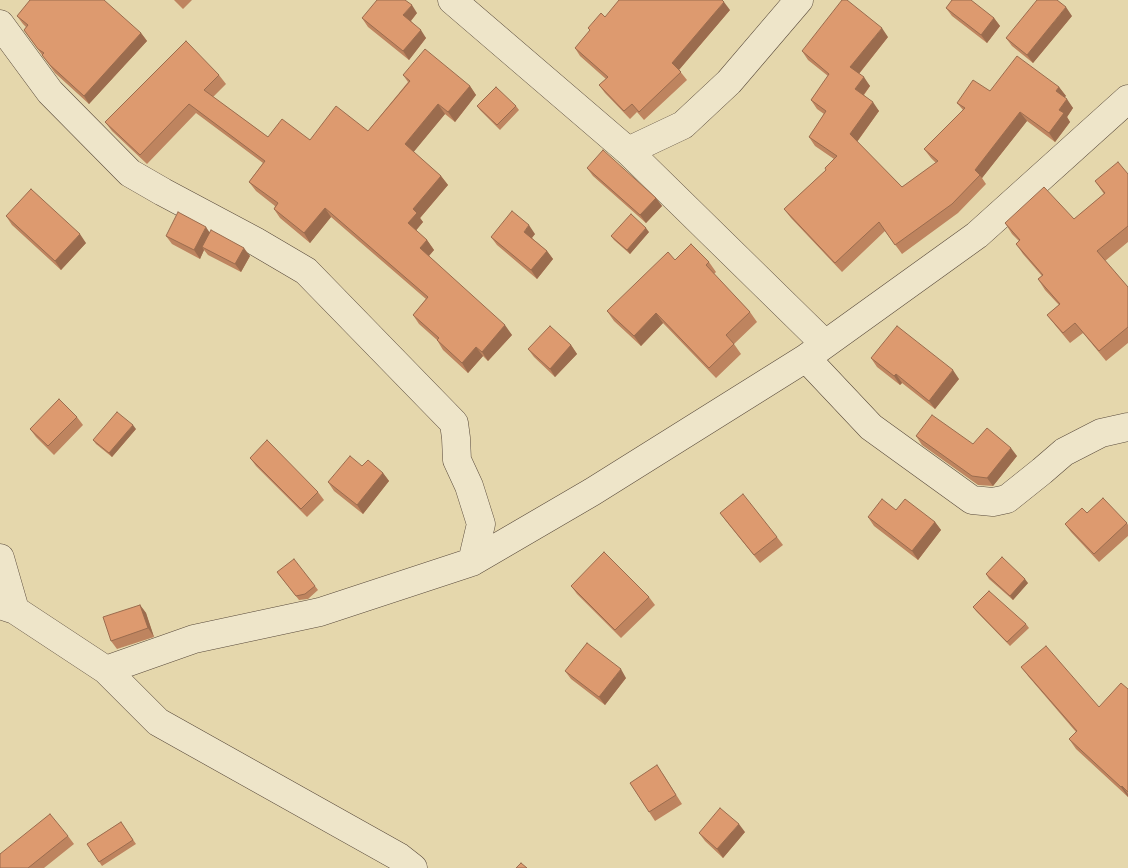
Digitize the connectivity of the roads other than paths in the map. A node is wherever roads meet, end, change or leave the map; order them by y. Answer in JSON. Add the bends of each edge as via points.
{"nodes":[{"id":1,"x":452,"y":0,"type":"edge"},
{"id":2,"x":799,"y":0,"type":"edge"},
{"id":3,"x":0,"y":24,"type":"edge"},
{"id":4,"x":1128,"y":99,"type":"edge"},
{"id":5,"x":628,"y":151,"type":"junction"},
{"id":6,"x":815,"y":351,"type":"junction"},
{"id":7,"x":1128,"y":427,"type":"edge"},
{"id":8,"x":0,"y":558,"type":"edge"},
{"id":9,"x":472,"y":562,"type":"junction"},
{"id":10,"x":8,"y":607,"type":"edge"},
{"id":11,"x":106,"y":670,"type":"junction"},
{"id":12,"x":413,"y":868,"type":"edge"}],
"edges":[{"from":1,"to":5,"type":"street"},
{"from":2,"to":5,"type":"street","via":[[730,82],[683,125]]},
{"from":3,"to":9,"type":"street","via":[[50,92],[130,173],[306,271],[454,423],[457,460],[481,524]]},
{"from":4,"to":6,"type":"street","via":[[977,235]]},
{"from":5,"to":6,"type":"street"},
{"from":6,"to":7,"type":"street","via":[[871,426],[972,500],[993,502],[1007,499],[1064,452],[1101,434]]},
{"from":6,"to":9,"type":"street","via":[[592,492]]},
{"from":8,"to":10,"type":"street"},
{"from":9,"to":11,"type":"street","via":[[320,612],[194,639]]},
{"from":10,"to":11,"type":"street"},
{"from":11,"to":12,"type":"street","via":[[158,722],[400,856]]}]}
